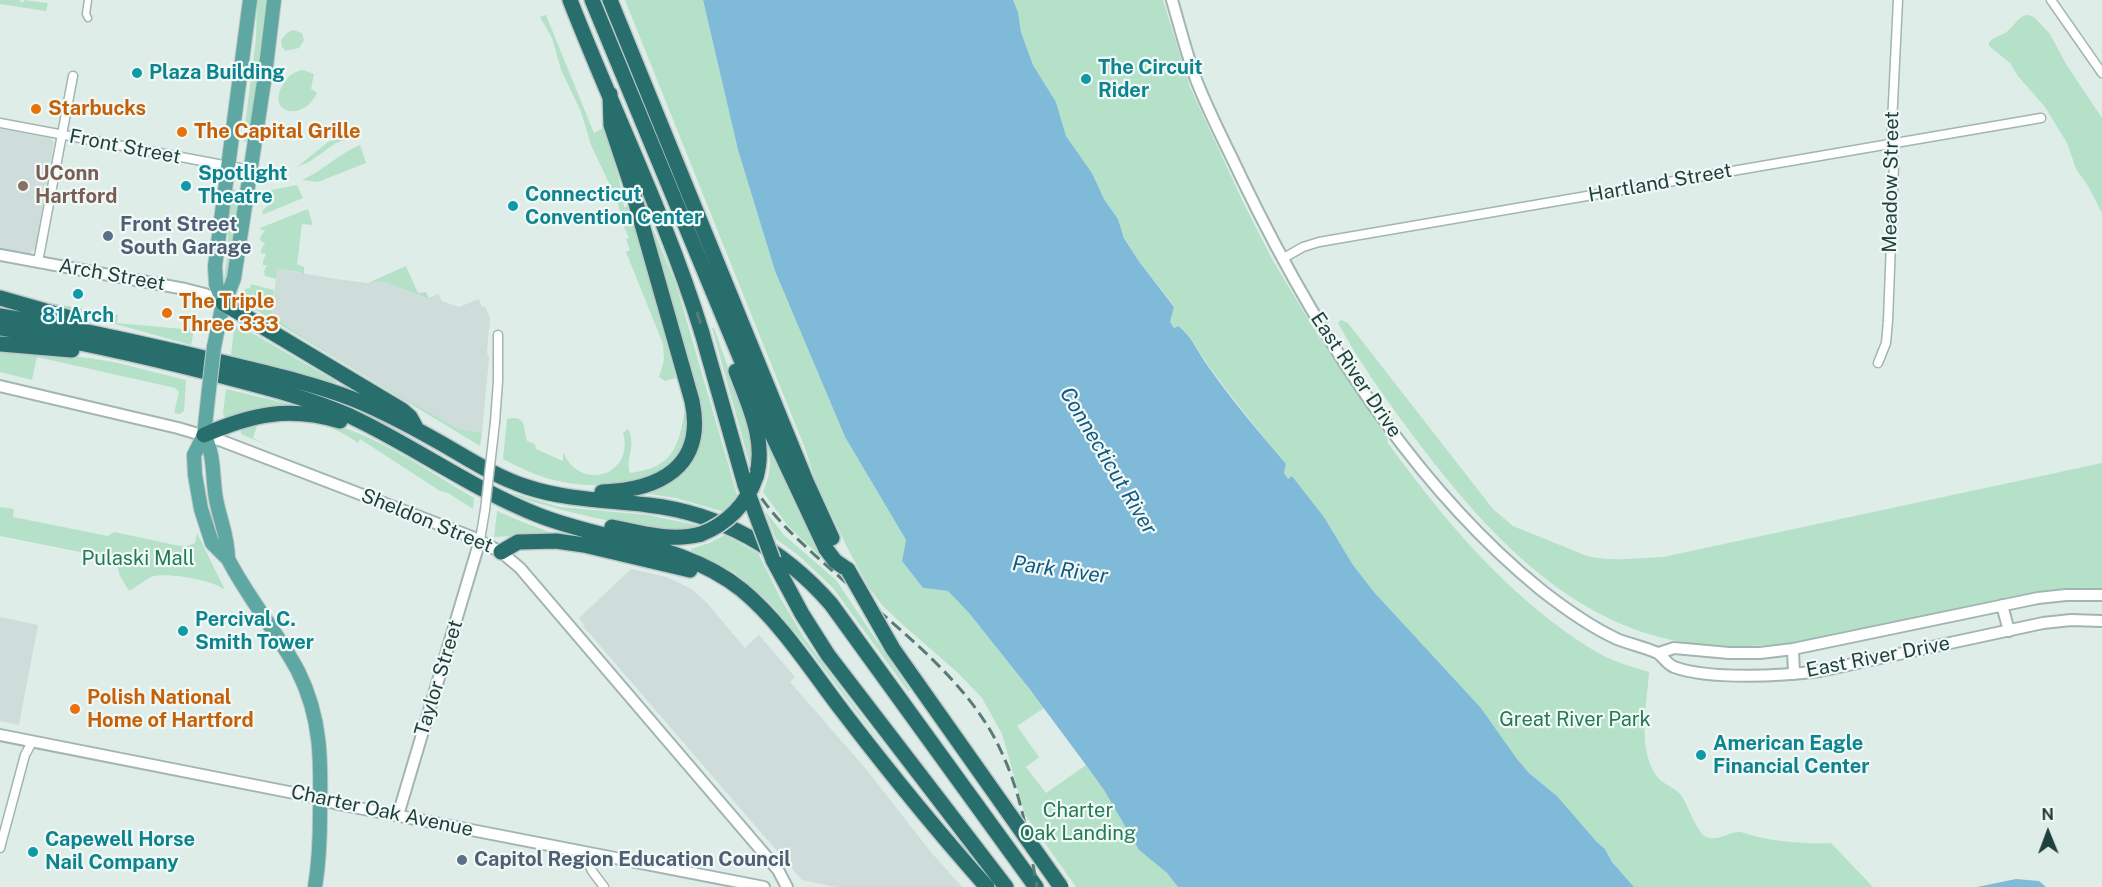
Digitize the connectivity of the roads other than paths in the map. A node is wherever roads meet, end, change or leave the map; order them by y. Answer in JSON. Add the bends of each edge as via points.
{"nodes":[{"id":1,"x":88,"y":0,"type":"edge"},
{"id":2,"x":250,"y":0,"type":"edge"},
{"id":3,"x":274,"y":0,"type":"edge"},
{"id":4,"x":563,"y":0,"type":"edge"},
{"id":5,"x":592,"y":0,"type":"edge"},
{"id":6,"x":610,"y":0,"type":"edge"},
{"id":7,"x":1172,"y":0,"type":"edge"},
{"id":8,"x":1898,"y":0,"type":"edge"},
{"id":9,"x":2051,"y":0,"type":"edge"},
{"id":10,"x":572,"y":6,"type":"edge"},
{"id":11,"x":88,"y":18,"type":"dead end"},
{"id":12,"x":2102,"y":74,"type":"edge"},
{"id":13,"x":73,"y":76,"type":"dead end"},
{"id":14,"x":610,"y":94,"type":"junction"},
{"id":15,"x":2041,"y":118,"type":"dead end"},
{"id":16,"x":0,"y":123,"type":"edge"},
{"id":17,"x":62,"y":135,"type":"junction"},
{"id":18,"x":1891,"y":144,"type":"junction"},
{"id":19,"x":229,"y":166,"type":"junction"},
{"id":20,"x":250,"y":170,"type":"junction"},
{"id":21,"x":0,"y":255,"type":"edge"},
{"id":22,"x":1282,"y":260,"type":"junction"},
{"id":23,"x":38,"y":262,"type":"junction"},
{"id":24,"x":0,"y":298,"type":"edge"},
{"id":25,"x":222,"y":303,"type":"junction"},
{"id":26,"x":720,"y":305,"type":"junction"},
{"id":27,"x":0,"y":316,"type":"edge"},
{"id":28,"x":0,"y":328,"type":"edge"},
{"id":29,"x":498,"y":335,"type":"dead end"},
{"id":30,"x":118,"y":338,"type":"junction"},
{"id":31,"x":0,"y":344,"type":"edge"},
{"id":32,"x":169,"y":363,"type":"junction"},
{"id":33,"x":1878,"y":363,"type":"dead end"},
{"id":34,"x":0,"y":386,"type":"edge"},
{"id":35,"x":416,"y":429,"type":"junction"},
{"id":36,"x":383,"y":433,"type":"junction"},
{"id":37,"x":204,"y":435,"type":"junction"},
{"id":38,"x":804,"y":490,"type":"junction"},
{"id":39,"x":563,"y":496,"type":"junction"},
{"id":40,"x":552,"y":521,"type":"junction"},
{"id":41,"x":480,"y":540,"type":"junction"},
{"id":42,"x":501,"y":552,"type":"junction"},
{"id":43,"x":2102,"y":595,"type":"edge"},
{"id":44,"x":2002,"y":605,"type":"junction"},
{"id":45,"x":763,"y":609,"type":"junction"},
{"id":46,"x":2102,"y":621,"type":"edge"},
{"id":47,"x":2009,"y":631,"type":"junction"},
{"id":48,"x":1793,"y":650,"type":"junction"},
{"id":49,"x":1659,"y":653,"type":"junction"},
{"id":50,"x":1794,"y":674,"type":"junction"},
{"id":51,"x":0,"y":735,"type":"edge"},
{"id":52,"x":32,"y":741,"type":"junction"},
{"id":53,"x":321,"y":800,"type":"junction"},
{"id":54,"x":398,"y":815,"type":"junction"},
{"id":55,"x":0,"y":848,"type":"edge"},
{"id":56,"x":584,"y":852,"type":"junction"},
{"id":57,"x":315,"y":887,"type":"edge"},
{"id":58,"x":604,"y":887,"type":"edge"},
{"id":59,"x":761,"y":887,"type":"edge"},
{"id":60,"x":787,"y":887,"type":"edge"},
{"id":61,"x":987,"y":887,"type":"edge"},
{"id":62,"x":1006,"y":887,"type":"edge"},
{"id":63,"x":1036,"y":887,"type":"edge"},
{"id":64,"x":1061,"y":887,"type":"edge"}],
"edges":[{"from":1,"to":11,"type":"street"},
{"from":2,"to":19,"type":"main road"},
{"from":3,"to":20,"type":"main road"},
{"from":4,"to":10,"type":"highway"},
{"from":5,"to":26,"type":"highway"},
{"from":6,"to":38,"type":"highway"},
{"from":7,"to":22,"type":"street","name":"East River Drive","via":[[1200,90]]},
{"from":8,"to":18,"type":"street","name":"Meadow Street"},
{"from":9,"to":12,"type":"street"},
{"from":10,"to":14,"type":"highway"},
{"from":13,"to":17,"type":"street"},
{"from":14,"to":39,"type":"highway","via":[[611,125],[692,401],[694,431],[681,463],[656,482],[627,491]]},
{"from":14,"to":62,"type":"highway","bridge":true,"via":[[687,285],[753,508],[788,589],[828,655]]},
{"from":15,"to":18,"type":"street","name":"Hartland Street"},
{"from":16,"to":17,"type":"street","name":"Front Street"},
{"from":17,"to":19,"type":"street","name":"Front Street"},
{"from":17,"to":23,"type":"street"},
{"from":18,"to":22,"type":"street","name":"Hartland Street","via":[[1318,242]]},
{"from":18,"to":33,"type":"street","name":"Meadow Street","via":[[1894,165],[1887,332]]},
{"from":19,"to":20,"type":"street","name":"Front Street"},
{"from":19,"to":25,"type":"main road","via":[[215,274]]},
{"from":20,"to":25,"type":"main road","via":[[233,283]]},
{"from":21,"to":23,"type":"street","name":"Arch Street"},
{"from":22,"to":49,"type":"street","name":"East River Drive","via":[[1378,411],[1474,527],[1525,576],[1571,612],[1613,637]]},
{"from":23,"to":25,"type":"street","name":"Arch Street","via":[[184,289]]},
{"from":24,"to":30,"type":"highway","via":[[88,324]]},
{"from":25,"to":35,"type":"highway","via":[[402,410]]},
{"from":25,"to":37,"type":"main road","bridge":true},
{"from":26,"to":38,"type":"highway","via":[[771,432]]},
{"from":26,"to":40,"type":"highway","bridge":true,"via":[[717,316],[759,439],[756,477],[738,509],[719,525],[684,537]]},
{"from":27,"to":30,"type":"highway"},
{"from":28,"to":32,"type":"highway"},
{"from":29,"to":41,"type":"street","bridge":true,"via":[[495,422]]},
{"from":30,"to":35,"type":"highway","via":[[309,384],[366,404]]},
{"from":31,"to":32,"type":"highway"},
{"from":32,"to":36,"type":"highway","via":[[300,398]]},
{"from":34,"to":37,"type":"street","name":"Sheldon Street"},
{"from":35,"to":39,"type":"highway","via":[[510,481]]},
{"from":36,"to":37,"type":"highway","via":[[319,416],[284,413],[250,417]]},
{"from":36,"to":40,"type":"highway","via":[[494,495]]},
{"from":37,"to":41,"type":"street","name":"Sheldon Street"},
{"from":37,"to":53,"type":"main road","via":[[211,450],[216,502],[228,541],[228,559],[306,688],[320,738]]},
{"from":38,"to":64,"type":"highway","bridge":true,"via":[[829,553],[848,570],[893,649]]},
{"from":39,"to":63,"type":"highway","via":[[691,513],[729,526],[795,567],[826,598]]},
{"from":40,"to":45,"type":"highway","via":[[646,545],[694,562],[730,581]]},
{"from":41,"to":42,"type":"street","name":"Sheldon Street"},
{"from":41,"to":54,"type":"street","name":"Taylor Street"},
{"from":42,"to":45,"type":"highway","via":[[518,542],[576,543],[682,567],[707,576]]},
{"from":42,"to":60,"type":"street","name":"Sheldon Street","via":[[520,568],[755,843]]},
{"from":43,"to":44,"type":"street","name":"East River Drive","via":[[2057,595]]},
{"from":44,"to":47,"type":"street"},
{"from":44,"to":48,"type":"street","name":"East River Drive"},
{"from":45,"to":61,"type":"highway","via":[[892,775]]},
{"from":46,"to":47,"type":"street","name":"East River Drive","via":[[2064,621]]},
{"from":47,"to":50,"type":"street","name":"East River Drive"},
{"from":48,"to":49,"type":"street","name":"East River Drive","via":[[1729,653],[1674,648]]},
{"from":48,"to":50,"type":"street"},
{"from":49,"to":50,"type":"street","name":"East River Drive","via":[[1671,666],[1695,671]]},
{"from":51,"to":52,"type":"street","name":"Charter Oak Avenue"},
{"from":52,"to":53,"type":"street","name":"Charter Oak Avenue"},
{"from":52,"to":55,"type":"street"},
{"from":53,"to":54,"type":"street","name":"Charter Oak Avenue"},
{"from":53,"to":57,"type":"main road"},
{"from":54,"to":56,"type":"street","name":"Charter Oak Avenue"},
{"from":56,"to":58,"type":"street"},
{"from":56,"to":59,"type":"street","name":"Charter Oak Avenue"}]}
